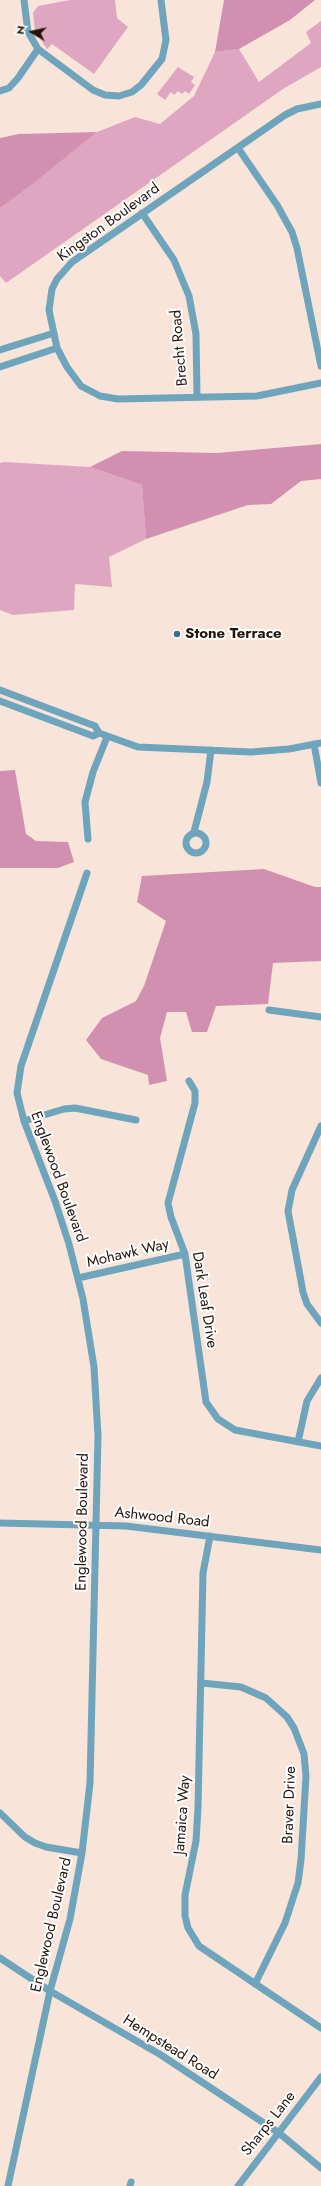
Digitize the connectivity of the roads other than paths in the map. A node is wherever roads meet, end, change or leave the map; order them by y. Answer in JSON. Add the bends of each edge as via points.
{"nodes":[{"id":1,"x":24,"y":0,"type":"edge"},
{"id":2,"x":161,"y":0,"type":"edge"},
{"id":3,"x":38,"y":49,"type":"junction"},
{"id":4,"x":0,"y":91,"type":"edge"},
{"id":5,"x":321,"y":104,"type":"edge"},
{"id":6,"x":238,"y":148,"type":"junction"},
{"id":7,"x":142,"y":213,"type":"junction"},
{"id":8,"x":54,"y":333,"type":"junction"},
{"id":9,"x":58,"y":348,"type":"junction"},
{"id":10,"x":0,"y":350,"type":"edge"},
{"id":11,"x":0,"y":366,"type":"edge"},
{"id":12,"x":321,"y":366,"type":"edge"},
{"id":13,"x":321,"y":382,"type":"edge"},
{"id":14,"x":197,"y":397,"type":"junction"},
{"id":15,"x":0,"y":690,"type":"edge"},
{"id":16,"x":15,"y":696,"type":"junction"},
{"id":17,"x":0,"y":701,"type":"edge"},
{"id":18,"x":11,"y":705,"type":"junction"},
{"id":19,"x":99,"y":733,"type":"junction"},
{"id":20,"x":107,"y":737,"type":"junction"},
{"id":21,"x":318,"y":743,"type":"edge"},
{"id":22,"x":211,"y":750,"type":"junction"},
{"id":23,"x":321,"y":783,"type":"edge"},
{"id":24,"x":194,"y":832,"type":"dead end"},
{"id":25,"x":88,"y":839,"type":"dead end"},
{"id":26,"x":87,"y":873,"type":"dead end"},
{"id":27,"x":269,"y":1010,"type":"dead end"},
{"id":28,"x":321,"y":1017,"type":"edge"},
{"id":29,"x":189,"y":1081,"type":"dead end"},
{"id":30,"x":136,"y":1120,"type":"dead end"},
{"id":31,"x":24,"y":1121,"type":"junction"},
{"id":32,"x":321,"y":1126,"type":"edge"},
{"id":33,"x":185,"y":1254,"type":"junction"},
{"id":34,"x":78,"y":1278,"type":"junction"},
{"id":35,"x":321,"y":1323,"type":"edge"},
{"id":36,"x":321,"y":1378,"type":"edge"},
{"id":37,"x":298,"y":1442,"type":"junction"},
{"id":38,"x":321,"y":1446,"type":"edge"},
{"id":39,"x":0,"y":1523,"type":"edge"},
{"id":40,"x":96,"y":1525,"type":"junction"},
{"id":41,"x":210,"y":1536,"type":"junction"},
{"id":42,"x":321,"y":1550,"type":"edge"},
{"id":43,"x":202,"y":1683,"type":"junction"},
{"id":44,"x":0,"y":1813,"type":"edge"},
{"id":45,"x":82,"y":1853,"type":"junction"},
{"id":46,"x":0,"y":1958,"type":"edge"},
{"id":47,"x":255,"y":1984,"type":"junction"},
{"id":48,"x":50,"y":1991,"type":"junction"},
{"id":49,"x":321,"y":2028,"type":"edge"},
{"id":50,"x":321,"y":2077,"type":"edge"},
{"id":51,"x":279,"y":2133,"type":"junction"},
{"id":52,"x":321,"y":2168,"type":"edge"},
{"id":53,"x":8,"y":2186,"type":"edge"},
{"id":54,"x":238,"y":2186,"type":"edge"}],
"edges":[{"from":1,"to":3,"type":"street","via":[[28,32]]},
{"from":2,"to":3,"type":"street","via":[[165,51],[162,59],[132,92],[119,96],[105,95],[93,90]]},
{"from":3,"to":4,"type":"street","via":[[9,88]]},
{"from":5,"to":6,"type":"street","name":"Kingston Boulevard","via":[[285,115]]},
{"from":6,"to":7,"type":"street","name":"Kingston Boulevard"},
{"from":6,"to":12,"type":"street","via":[[292,232]]},
{"from":7,"to":8,"type":"street","name":"Kingston Boulevard","via":[[72,262],[61,274],[52,289],[50,300],[49,310]]},
{"from":7,"to":14,"type":"street","name":"Brecht Road","via":[[174,260],[189,296],[196,334]]},
{"from":8,"to":9,"type":"street","name":"Kingston Boulevard"},
{"from":8,"to":10,"type":"street"},
{"from":9,"to":11,"type":"street"},
{"from":9,"to":14,"type":"street","name":"Kingston Boulevard","via":[[73,378],[81,386],[100,396],[118,399]]},
{"from":13,"to":14,"type":"street","name":"Kingston Boulevard","via":[[258,396]]},
{"from":15,"to":16,"type":"street"},
{"from":16,"to":18,"type":"street"},
{"from":16,"to":19,"type":"street","via":[[95,726]]},
{"from":17,"to":18,"type":"street"},
{"from":18,"to":19,"type":"street","via":[[93,736]]},
{"from":19,"to":20,"type":"street"},
{"from":20,"to":22,"type":"street","via":[[138,747]]},
{"from":20,"to":25,"type":"street","via":[[93,772],[85,802]]},
{"from":21,"to":22,"type":"street","via":[[289,750]]},
{"from":21,"to":23,"type":"street"},
{"from":22,"to":24,"type":"street","via":[[207,782]]},
{"from":26,"to":31,"type":"street","name":"Englewood Boulevard","via":[[21,1066],[18,1093]]},
{"from":27,"to":28,"type":"street"},
{"from":29,"to":33,"type":"street","name":"Dark Leaf Drive","via":[[195,1091],[195,1103],[168,1204]]},
{"from":30,"to":31,"type":"street","via":[[75,1108]]},
{"from":31,"to":34,"type":"street","name":"Englewood Boulevard","via":[[55,1201]]},
{"from":32,"to":35,"type":"street","via":[[292,1190],[288,1222],[303,1292],[307,1304]]},
{"from":33,"to":34,"type":"street","name":"Mohawk Way"},
{"from":33,"to":37,"type":"street","name":"Dark Leaf Drive","via":[[204,1393],[212,1412],[222,1423],[235,1430]]},
{"from":34,"to":40,"type":"street","name":"Englewood Boulevard","via":[[89,1333],[97,1401]]},
{"from":36,"to":37,"type":"street","via":[[307,1401]]},
{"from":37,"to":38,"type":"street","name":"Dark Leaf Drive"},
{"from":39,"to":40,"type":"street","name":"Ashwood Road"},
{"from":40,"to":41,"type":"street","name":"Ashwood Road"},
{"from":40,"to":45,"type":"street","name":"Englewood Boulevard","via":[[91,1753]]},
{"from":41,"to":42,"type":"street","name":"Ashwood Road"},
{"from":41,"to":43,"type":"street","name":"Jamaica Way","via":[[203,1573]]},
{"from":43,"to":47,"type":"street","name":"Jamaica Way","via":[[196,1834],[185,1895],[185,1916],[188,1928],[199,1946]]},
{"from":43,"to":47,"type":"street","name":"Braver Drive","via":[[241,1687],[266,1698],[287,1717],[304,1754],[302,1860],[298,1883],[285,1923]]},
{"from":44,"to":45,"type":"street","via":[[35,1843]]},
{"from":45,"to":48,"type":"street","name":"Englewood Boulevard","via":[[70,1919]]},
{"from":46,"to":48,"type":"street","name":"Hempstead Road"},
{"from":47,"to":49,"type":"street","name":"Jamaica Way"},
{"from":48,"to":51,"type":"street","name":"Hempstead Road","via":[[161,2055]]},
{"from":48,"to":53,"type":"street","name":"Englewood Boulevard"},
{"from":50,"to":51,"type":"street","name":"Sharps Lane"},
{"from":51,"to":52,"type":"street","name":"Hempstead Road"},
{"from":51,"to":54,"type":"street","name":"Sharps Lane"}]}
